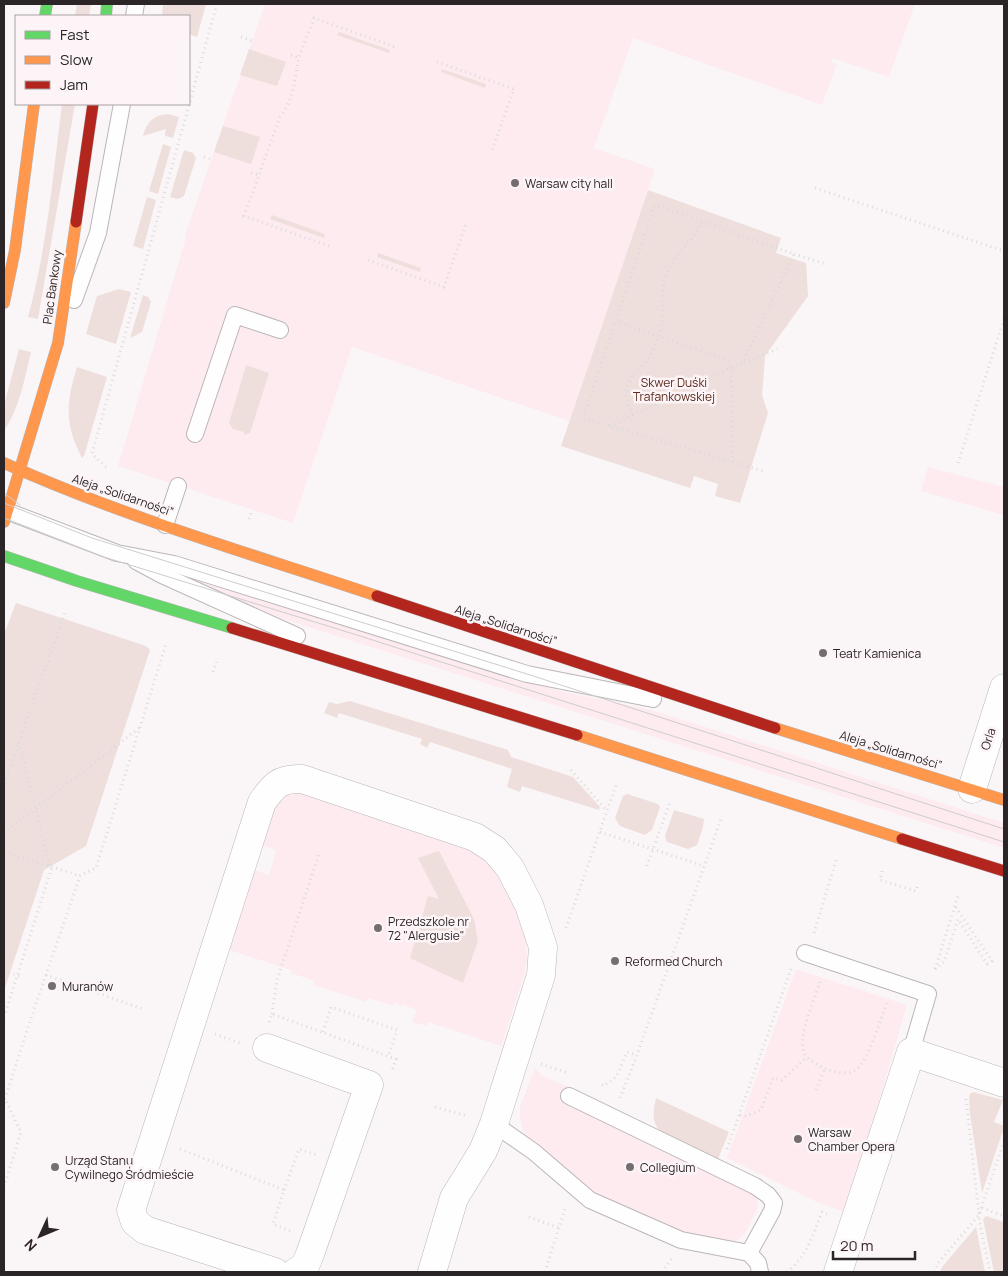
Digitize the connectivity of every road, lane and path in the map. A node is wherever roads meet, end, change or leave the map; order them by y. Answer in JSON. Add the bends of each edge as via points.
{"nodes":[{"id":1,"x":216,"y":4,"type":"edge"},
{"id":2,"x":241,"y":37,"type":"dead end"},
{"id":3,"x":252,"y":41,"type":"dead end"},
{"id":4,"x":398,"y":48,"type":"dead end"},
{"id":5,"x":291,"y":55,"type":"dead end"},
{"id":6,"x":300,"y":58,"type":"junction"},
{"id":7,"x":437,"y":62,"type":"dead end"},
{"id":8,"x":190,"y":98,"type":"edge"},
{"id":9,"x":34,"y":105,"type":"edge"},
{"id":10,"x":93,"y":105,"type":"edge"},
{"id":11,"x":122,"y":105,"type":"edge"},
{"id":12,"x":188,"y":105,"type":"edge"},
{"id":13,"x":492,"y":150,"type":"dead end"},
{"id":14,"x":204,"y":157,"type":"dead end"},
{"id":15,"x":211,"y":159,"type":"dead end"},
{"id":16,"x":250,"y":173,"type":"dead end"},
{"id":17,"x":259,"y":175,"type":"junction"},
{"id":18,"x":815,"y":188,"type":"dead end"},
{"id":19,"x":702,"y":222,"type":"junction"},
{"id":20,"x":466,"y":224,"type":"dead end"},
{"id":21,"x":329,"y":246,"type":"dead end"},
{"id":22,"x":1004,"y":251,"type":"edge"},
{"id":23,"x":794,"y":254,"type":"junction"},
{"id":24,"x":368,"y":260,"type":"dead end"},
{"id":25,"x":826,"y":264,"type":"dead end"},
{"id":26,"x":4,"y":303,"type":"edge"},
{"id":27,"x":1004,"y":319,"type":"edge"},
{"id":28,"x":616,"y":321,"type":"junction"},
{"id":29,"x":280,"y":330,"type":"dead end"},
{"id":30,"x":658,"y":336,"type":"junction"},
{"id":31,"x":58,"y":343,"type":"junction"},
{"id":32,"x":777,"y":349,"type":"dead end"},
{"id":33,"x":743,"y":362,"type":"junction"},
{"id":34,"x":732,"y":368,"type":"junction"},
{"id":35,"x":633,"y":415,"type":"junction"},
{"id":36,"x":610,"y":426,"type":"junction"},
{"id":37,"x":195,"y":434,"type":"dead end"},
{"id":38,"x":732,"y":462,"type":"junction"},
{"id":39,"x":4,"y":463,"type":"edge"},
{"id":40,"x":958,"y":463,"type":"dead end"},
{"id":41,"x":106,"y":467,"type":"dead end"},
{"id":42,"x":19,"y":470,"type":"junction"},
{"id":43,"x":764,"y":472,"type":"dead end"},
{"id":44,"x":178,"y":486,"type":"dead end"},
{"id":45,"x":252,"y":510,"type":"dead end"},
{"id":46,"x":5,"y":514,"type":"edge"},
{"id":47,"x":249,"y":519,"type":"dead end"},
{"id":48,"x":165,"y":525,"type":"junction"},
{"id":49,"x":122,"y":554,"type":"junction"},
{"id":50,"x":4,"y":556,"type":"edge"},
{"id":51,"x":65,"y":612,"type":"dead end"},
{"id":52,"x":166,"y":644,"type":"dead end"},
{"id":53,"x":217,"y":661,"type":"dead end"},
{"id":54,"x":374,"y":671,"type":"junction"},
{"id":55,"x":214,"y":672,"type":"dead end"},
{"id":56,"x":1004,"y":688,"type":"edge"},
{"id":57,"x":729,"y":713,"type":"junction"},
{"id":58,"x":140,"y":728,"type":"junction"},
{"id":59,"x":19,"y":741,"type":"junction"},
{"id":60,"x":571,"y":770,"type":"dead end"},
{"id":61,"x":4,"y":784,"type":"edge"},
{"id":62,"x":616,"y":785,"type":"dead end"},
{"id":63,"x":972,"y":789,"type":"junction"},
{"id":64,"x":1004,"y":800,"type":"edge"},
{"id":65,"x":670,"y":802,"type":"dead end"},
{"id":66,"x":36,"y":809,"type":"junction"},
{"id":67,"x":608,"y":812,"type":"junction"},
{"id":68,"x":721,"y":819,"type":"dead end"},
{"id":69,"x":600,"y":832,"type":"junction"},
{"id":70,"x":4,"y":833,"type":"edge"},
{"id":71,"x":653,"y":849,"type":"junction"},
{"id":72,"x":4,"y":851,"type":"edge"},
{"id":73,"x":319,"y":854,"type":"dead end"},
{"id":74,"x":837,"y":857,"type":"dead end"},
{"id":75,"x":51,"y":866,"type":"junction"},
{"id":76,"x":647,"y":866,"type":"dead end"},
{"id":77,"x":704,"y":866,"type":"junction"},
{"id":78,"x":1004,"y":870,"type":"edge"},
{"id":79,"x":882,"y":872,"type":"dead end"},
{"id":80,"x":80,"y":876,"type":"junction"},
{"id":81,"x":918,"y":883,"type":"dead end"},
{"id":82,"x":958,"y":896,"type":"dead end"},
{"id":83,"x":955,"y":906,"type":"junction"},
{"id":84,"x":820,"y":913,"type":"dead end"},
{"id":85,"x":566,"y":930,"type":"dead end"},
{"id":86,"x":804,"y":953,"type":"joint"},
{"id":87,"x":940,"y":953,"type":"dead end"},
{"id":88,"x":4,"y":970,"type":"edge"},
{"id":89,"x":935,"y":970,"type":"dead end"},
{"id":90,"x":46,"y":975,"type":"junction"},
{"id":91,"x":18,"y":976,"type":"junction"},
{"id":92,"x":818,"y":988,"type":"dead end"},
{"id":93,"x":142,"y":1009,"type":"dead end"},
{"id":94,"x":883,"y":1013,"type":"dead end"},
{"id":95,"x":272,"y":1014,"type":"dead end"},
{"id":96,"x":4,"y":1017,"type":"edge"},
{"id":97,"x":323,"y":1032,"type":"dead end"},
{"id":98,"x":216,"y":1035,"type":"dead end"},
{"id":99,"x":222,"y":1037,"type":"dead end"},
{"id":100,"x":267,"y":1048,"type":"dead end"},
{"id":101,"x":911,"y":1052,"type":"junction"},
{"id":102,"x":516,"y":1055,"type":"junction"},
{"id":103,"x":637,"y":1055,"type":"junction"},
{"id":104,"x":388,"y":1056,"type":"dead end"},
{"id":105,"x":807,"y":1057,"type":"junction"},
{"id":106,"x":825,"y":1068,"type":"junction"},
{"id":107,"x":973,"y":1072,"type":"junction"},
{"id":108,"x":569,"y":1073,"type":"dead end"},
{"id":109,"x":626,"y":1082,"type":"dead end"},
{"id":110,"x":595,"y":1083,"type":"dead end"},
{"id":111,"x":1004,"y":1083,"type":"edge"},
{"id":112,"x":816,"y":1090,"type":"dead end"},
{"id":113,"x":569,"y":1096,"type":"dead end"},
{"id":114,"x":4,"y":1098,"type":"edge"},
{"id":115,"x":435,"y":1107,"type":"dead end"},
{"id":116,"x":740,"y":1115,"type":"junction"},
{"id":117,"x":494,"y":1124,"type":"junction"},
{"id":118,"x":154,"y":1139,"type":"junction"},
{"id":119,"x":1004,"y":1141,"type":"edge"},
{"id":120,"x":727,"y":1150,"type":"dead end"},
{"id":121,"x":342,"y":1163,"type":"junction"},
{"id":122,"x":4,"y":1187,"type":"edge"},
{"id":123,"x":284,"y":1190,"type":"junction"},
{"id":124,"x":567,"y":1202,"type":"dead end"},
{"id":125,"x":982,"y":1208,"type":"junction"},
{"id":126,"x":979,"y":1215,"type":"junction"},
{"id":127,"x":1004,"y":1216,"type":"edge"},
{"id":128,"x":529,"y":1217,"type":"dead end"},
{"id":129,"x":559,"y":1228,"type":"junction"},
{"id":130,"x":814,"y":1231,"type":"dead end"},
{"id":131,"x":315,"y":1241,"type":"junction"},
{"id":132,"x":749,"y":1253,"type":"junction"},
{"id":133,"x":672,"y":1258,"type":"dead end"},
{"id":134,"x":275,"y":1272,"type":"edge"},
{"id":135,"x":296,"y":1272,"type":"edge"},
{"id":136,"x":432,"y":1272,"type":"edge"},
{"id":137,"x":544,"y":1272,"type":"edge"},
{"id":138,"x":662,"y":1272,"type":"edge"},
{"id":139,"x":760,"y":1272,"type":"edge"},
{"id":140,"x":787,"y":1272,"type":"edge"},
{"id":141,"x":838,"y":1272,"type":"edge"},
{"id":142,"x":935,"y":1272,"type":"edge"},
{"id":143,"x":990,"y":1272,"type":"edge"}],
"edges":[{"from":1,"to":8,"type":"path"},
{"from":2,"to":3,"type":"path"},
{"from":4,"to":6,"type":"path","via":[[314,18]]},
{"from":5,"to":6,"type":"path"},
{"from":6,"to":17,"type":"path","via":[[293,94],[280,117]]},
{"from":7,"to":13,"type":"path","via":[[514,89]]},
{"from":9,"to":26,"type":"main road","via":[[15,250]]},
{"from":10,"to":31,"type":"main road","name":"Plac Bankowy"},
{"from":11,"to":31,"type":"lane","via":[[98,233]]},
{"from":12,"to":41,"type":"path","via":[[92,454]]},
{"from":14,"to":15,"type":"path"},
{"from":16,"to":17,"type":"path"},
{"from":17,"to":21,"type":"path","via":[[244,216]]},
{"from":18,"to":22,"type":"path"},
{"from":19,"to":23,"type":"path"},
{"from":19,"to":28,"type":"path","via":[[655,205]]},
{"from":19,"to":30,"type":"path","via":[[666,274],[662,326]]},
{"from":20,"to":24,"type":"path","via":[[444,287]]},
{"from":23,"to":25,"type":"path"},
{"from":23,"to":33,"type":"path"},
{"from":27,"to":40,"type":"path"},
{"from":28,"to":30,"type":"path"},
{"from":28,"to":36,"type":"path","via":[[583,418]]},
{"from":29,"to":37,"type":"lane","via":[[235,315]]},
{"from":30,"to":34,"type":"path","via":[[726,360]]},
{"from":30,"to":35,"type":"path","via":[[649,357],[627,385],[628,403]]},
{"from":31,"to":42,"type":"main road","name":"Plac Bankowy"},
{"from":32,"to":33,"type":"path"},
{"from":33,"to":34,"type":"path"},
{"from":34,"to":35,"type":"path"},
{"from":34,"to":38,"type":"path"},
{"from":35,"to":36,"type":"path"},
{"from":36,"to":38,"type":"path"},
{"from":38,"to":43,"type":"path"},
{"from":39,"to":42,"type":"main road","name":"Aleja „Solidarności”"},
{"from":42,"to":46,"type":"main road","name":"Plac Bankowy"},
{"from":42,"to":48,"type":"main road","name":"Aleja „Solidarności”"},
{"from":44,"to":48,"type":"lane"},
{"from":45,"to":47,"type":"path"},
{"from":46,"to":49,"type":"lane"},
{"from":48,"to":57,"type":"main road","name":"Aleja „Solidarności”"},
{"from":49,"to":54,"type":"lane"},
{"from":49,"to":57,"type":"lane","via":[[174,564],[528,674]]},
{"from":50,"to":54,"type":"main road"},
{"from":51,"to":59,"type":"path"},
{"from":52,"to":58,"type":"path"},
{"from":53,"to":55,"type":"path"},
{"from":54,"to":78,"type":"main road"},
{"from":56,"to":63,"type":"street","name":"Orla"},
{"from":57,"to":63,"type":"main road","name":"Aleja „Solidarności”"},
{"from":58,"to":66,"type":"path"},
{"from":58,"to":80,"type":"path","via":[[96,868]]},
{"from":59,"to":61,"type":"path"},
{"from":59,"to":66,"type":"path"},
{"from":60,"to":67,"type":"path"},
{"from":62,"to":67,"type":"path"},
{"from":63,"to":64,"type":"main road","name":"Aleja „Solidarności”"},
{"from":65,"to":71,"type":"path"},
{"from":66,"to":70,"type":"path"},
{"from":66,"to":75,"type":"path"},
{"from":67,"to":69,"type":"path"},
{"from":68,"to":77,"type":"path"},
{"from":69,"to":71,"type":"path"},
{"from":69,"to":85,"type":"path"},
{"from":71,"to":76,"type":"path"},
{"from":71,"to":77,"type":"path"},
{"from":72,"to":75,"type":"path"},
{"from":73,"to":95,"type":"path","via":[[277,980]]},
{"from":74,"to":84,"type":"path"},
{"from":75,"to":80,"type":"path"},
{"from":75,"to":91,"type":"path"},
{"from":77,"to":103,"type":"path"},
{"from":79,"to":81,"type":"path","via":[[880,880],[896,887],[916,891]]},
{"from":80,"to":90,"type":"path"},
{"from":82,"to":83,"type":"path"},
{"from":83,"to":87,"type":"path"},
{"from":83,"to":89,"type":"path","via":[[992,961],[987,964],[958,919],[944,962]]},
{"from":86,"to":101,"type":"lane","via":[[928,994]]},
{"from":86,"to":116,"type":"path","via":[[792,968]]},
{"from":88,"to":91,"type":"path"},
{"from":90,"to":93,"type":"path"},
{"from":90,"to":114,"type":"path"},
{"from":91,"to":96,"type":"path"},
{"from":92,"to":105,"type":"path","via":[[803,1035],[802,1049]]},
{"from":94,"to":106,"type":"path","via":[[865,1058],[857,1068],[840,1073]]},
{"from":97,"to":104,"type":"path","via":[[331,1008],[397,1030]]},
{"from":98,"to":99,"type":"path"},
{"from":100,"to":121,"type":"street","via":[[369,1085]]},
{"from":101,"to":107,"type":"street"},
{"from":101,"to":141,"type":"street"},
{"from":102,"to":108,"type":"path"},
{"from":102,"to":117,"type":"street"},
{"from":102,"to":118,"type":"street","via":[[541,975],[543,947],[529,905],[510,868],[495,850],[475,837],[302,779],[288,778],[272,787],[262,802]]},
{"from":103,"to":109,"type":"path"},
{"from":103,"to":110,"type":"path","via":[[628,1052],[617,1076],[604,1086]]},
{"from":105,"to":106,"type":"path"},
{"from":105,"to":116,"type":"path","via":[[782,1080],[773,1078],[760,1110]]},
{"from":106,"to":112,"type":"path"},
{"from":107,"to":111,"type":"street"},
{"from":107,"to":126,"type":"path","via":[[965,1094]]},
{"from":113,"to":132,"type":"lane","via":[[768,1195],[774,1203],[772,1211]]},
{"from":114,"to":122,"type":"path","via":[[22,1132]]},
{"from":115,"to":117,"type":"path"},
{"from":116,"to":120,"type":"path"},
{"from":117,"to":132,"type":"lane","via":[[534,1152],[590,1200],[680,1240]]},
{"from":117,"to":136,"type":"street","via":[[483,1151],[454,1198]]},
{"from":118,"to":123,"type":"path"},
{"from":118,"to":134,"type":"street","via":[[131,1210],[135,1222],[145,1230]]},
{"from":119,"to":125,"type":"path"},
{"from":121,"to":123,"type":"path","via":[[299,1149]]},
{"from":121,"to":131,"type":"street"},
{"from":123,"to":131,"type":"path","via":[[273,1224]]},
{"from":124,"to":129,"type":"path"},
{"from":125,"to":126,"type":"path"},
{"from":125,"to":127,"type":"path"},
{"from":126,"to":142,"type":"path","via":[[938,1263]]},
{"from":126,"to":143,"type":"path"},
{"from":128,"to":129,"type":"path"},
{"from":129,"to":137,"type":"path"},
{"from":130,"to":140,"type":"path","via":[[802,1257]]},
{"from":131,"to":135,"type":"street","via":[[305,1266]]},
{"from":132,"to":139,"type":"lane","via":[[758,1263]]},
{"from":133,"to":138,"type":"path"}]}
